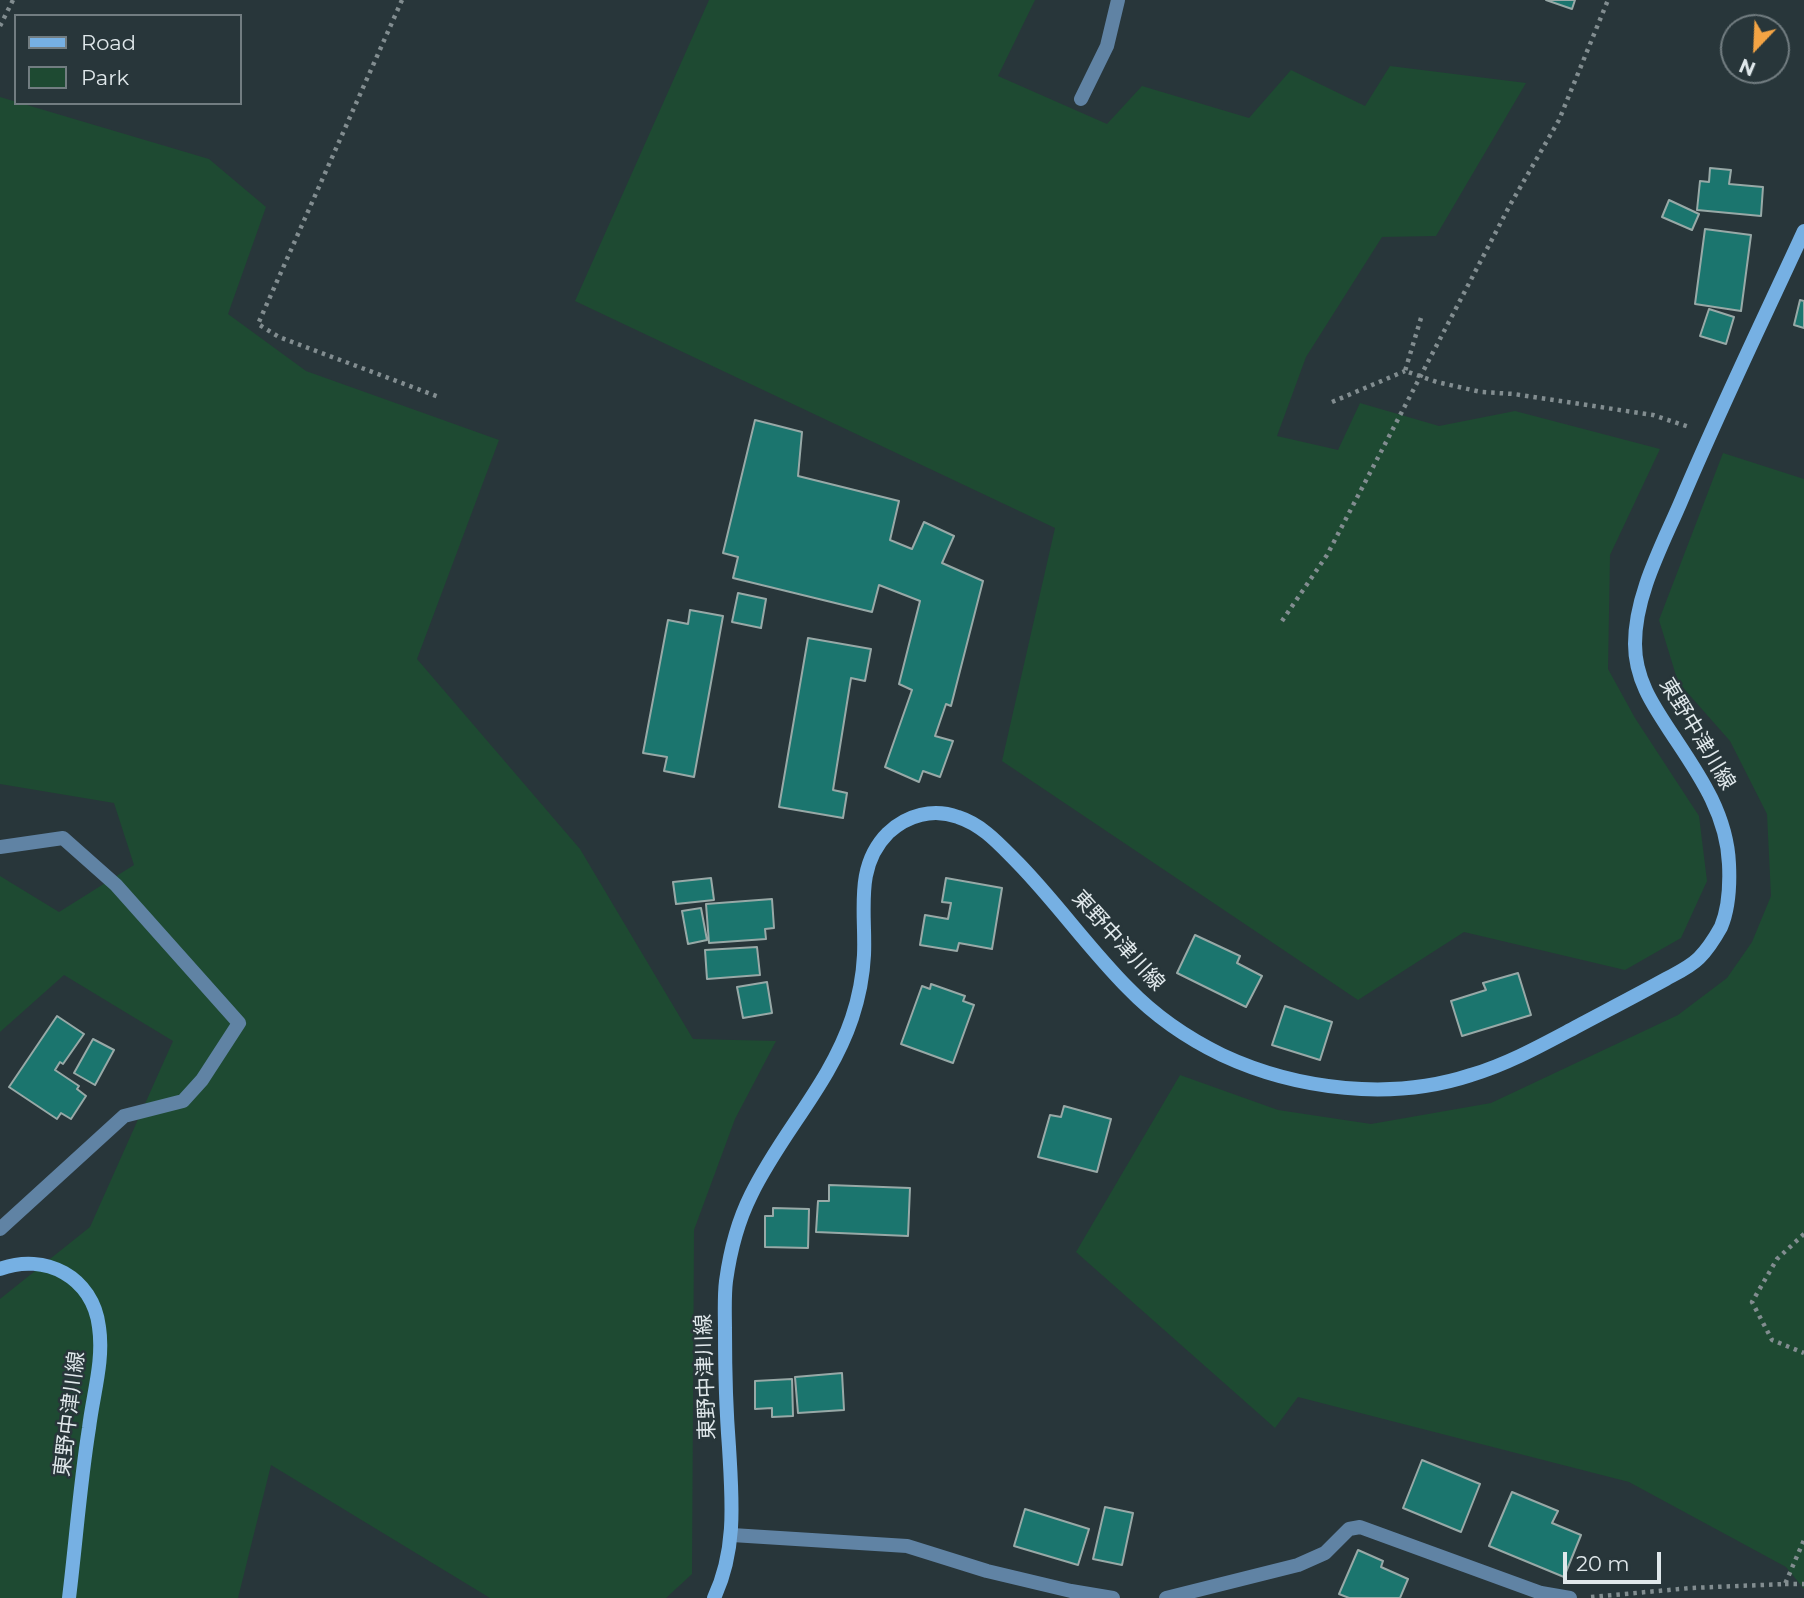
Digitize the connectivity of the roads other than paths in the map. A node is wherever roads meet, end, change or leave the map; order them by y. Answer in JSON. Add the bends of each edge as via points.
{"nodes":[{"id":1,"x":1118,"y":0,"type":"edge"},
{"id":2,"x":1081,"y":99,"type":"dead end"},
{"id":3,"x":1804,"y":231,"type":"edge"},
{"id":4,"x":0,"y":847,"type":"edge"},
{"id":5,"x":0,"y":1229,"type":"edge"},
{"id":6,"x":0,"y":1269,"type":"edge"},
{"id":7,"x":732,"y":1535,"type":"junction"},
{"id":8,"x":69,"y":1598,"type":"edge"},
{"id":9,"x":714,"y":1598,"type":"edge"},
{"id":10,"x":1113,"y":1598,"type":"edge"},
{"id":11,"x":1166,"y":1598,"type":"edge"},
{"id":12,"x":1570,"y":1598,"type":"edge"}],
"edges":[{"from":1,"to":2,"type":"street","via":[[1107,46]]},
{"from":3,"to":7,"type":"main road","name":"東野中津川線","via":[[1710,433],[1639,611],[1634,648],[1643,689],[1719,812],[1729,854],[1730,890],[1721,927],[1696,961],[1520,1056],[1463,1078],[1407,1087],[1344,1088],[1283,1077],[1208,1048],[1157,1015],[990,834],[960,817],[934,812],[911,817],[890,831],[874,851],[864,877],[864,952],[850,1024],[818,1090],[772,1158],[738,1225],[726,1282],[725,1316]]},
{"from":4,"to":5,"type":"street","via":[[63,838],[116,885],[240,1023],[183,1101],[124,1116]]},
{"from":6,"to":8,"type":"main road","name":"東野中津川線","via":[[35,1262],[71,1275],[85,1290],[99,1326],[98,1379]]},
{"from":7,"to":9,"type":"main road","name":"東野中津川線"},
{"from":7,"to":10,"type":"street","via":[[907,1546],[987,1571]]},
{"from":11,"to":12,"type":"street","via":[[1298,1565],[1325,1553],[1349,1529],[1360,1527],[1541,1593]]}]}
